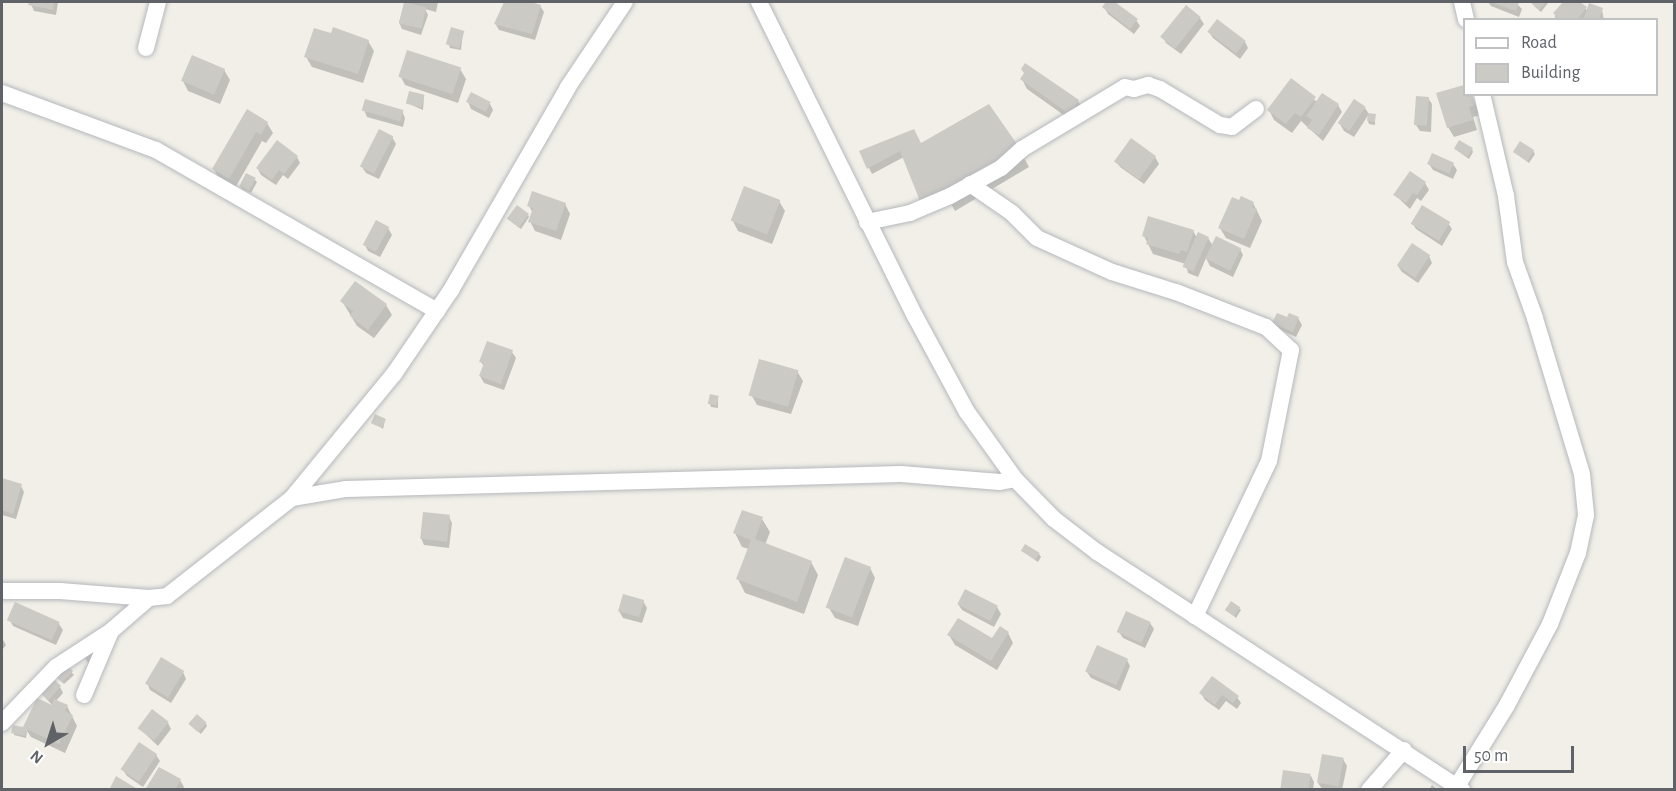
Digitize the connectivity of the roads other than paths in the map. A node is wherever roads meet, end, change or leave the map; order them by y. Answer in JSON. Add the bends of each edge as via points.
{"nodes":[{"id":1,"x":158,"y":2,"type":"edge"},
{"id":2,"x":625,"y":2,"type":"edge"},
{"id":3,"x":759,"y":2,"type":"edge"},
{"id":4,"x":1462,"y":2,"type":"edge"},
{"id":5,"x":1466,"y":18,"type":"edge"},
{"id":6,"x":146,"y":48,"type":"dead end"},
{"id":7,"x":2,"y":93,"type":"edge"},
{"id":8,"x":1482,"y":96,"type":"edge"},
{"id":9,"x":1256,"y":109,"type":"dead end"},
{"id":10,"x":970,"y":184,"type":"junction"},
{"id":11,"x":867,"y":222,"type":"junction"},
{"id":12,"x":437,"y":311,"type":"junction"},
{"id":13,"x":1015,"y":479,"type":"junction"},
{"id":14,"x":292,"y":498,"type":"junction"},
{"id":15,"x":2,"y":591,"type":"edge"},
{"id":16,"x":149,"y":598,"type":"junction"},
{"id":17,"x":1195,"y":616,"type":"junction"},
{"id":18,"x":111,"y":631,"type":"junction"},
{"id":19,"x":84,"y":695,"type":"dead end"},
{"id":20,"x":2,"y":723,"type":"edge"},
{"id":21,"x":1404,"y":750,"type":"junction"},
{"id":22,"x":1460,"y":788,"type":"edge"},
{"id":23,"x":1370,"y":789,"type":"edge"}],
"edges":[{"from":1,"to":6,"type":"street"},
{"from":2,"to":12,"type":"street","via":[[568,87]]},
{"from":3,"to":11,"type":"street"},
{"from":4,"to":5,"type":"street"},
{"from":7,"to":12,"type":"street","via":[[156,150]]},
{"from":8,"to":22,"type":"street","via":[[1506,196],[1515,262],[1582,474],[1586,514],[1578,553],[1550,624]]},
{"from":9,"to":10,"type":"street","via":[[1232,127],[1220,125],[1160,89],[1148,85],[1125,87]]},
{"from":10,"to":11,"type":"street","via":[[910,213]]},
{"from":10,"to":17,"type":"street","via":[[1012,213],[1037,238],[1112,272],[1266,327],[1291,350],[1269,461]]},
{"from":11,"to":13,"type":"street","via":[[967,412]]},
{"from":12,"to":14,"type":"street","via":[[394,374]]},
{"from":13,"to":14,"type":"street","via":[[1000,482],[901,474],[370,488]]},
{"from":13,"to":17,"type":"street","via":[[1054,519],[1097,552]]},
{"from":14,"to":16,"type":"street","via":[[167,596]]},
{"from":15,"to":16,"type":"street"},
{"from":16,"to":18,"type":"street"},
{"from":17,"to":21,"type":"street"},
{"from":18,"to":19,"type":"street"},
{"from":18,"to":20,"type":"street","via":[[56,667]]},
{"from":21,"to":22,"type":"street"},
{"from":21,"to":23,"type":"street"}]}
